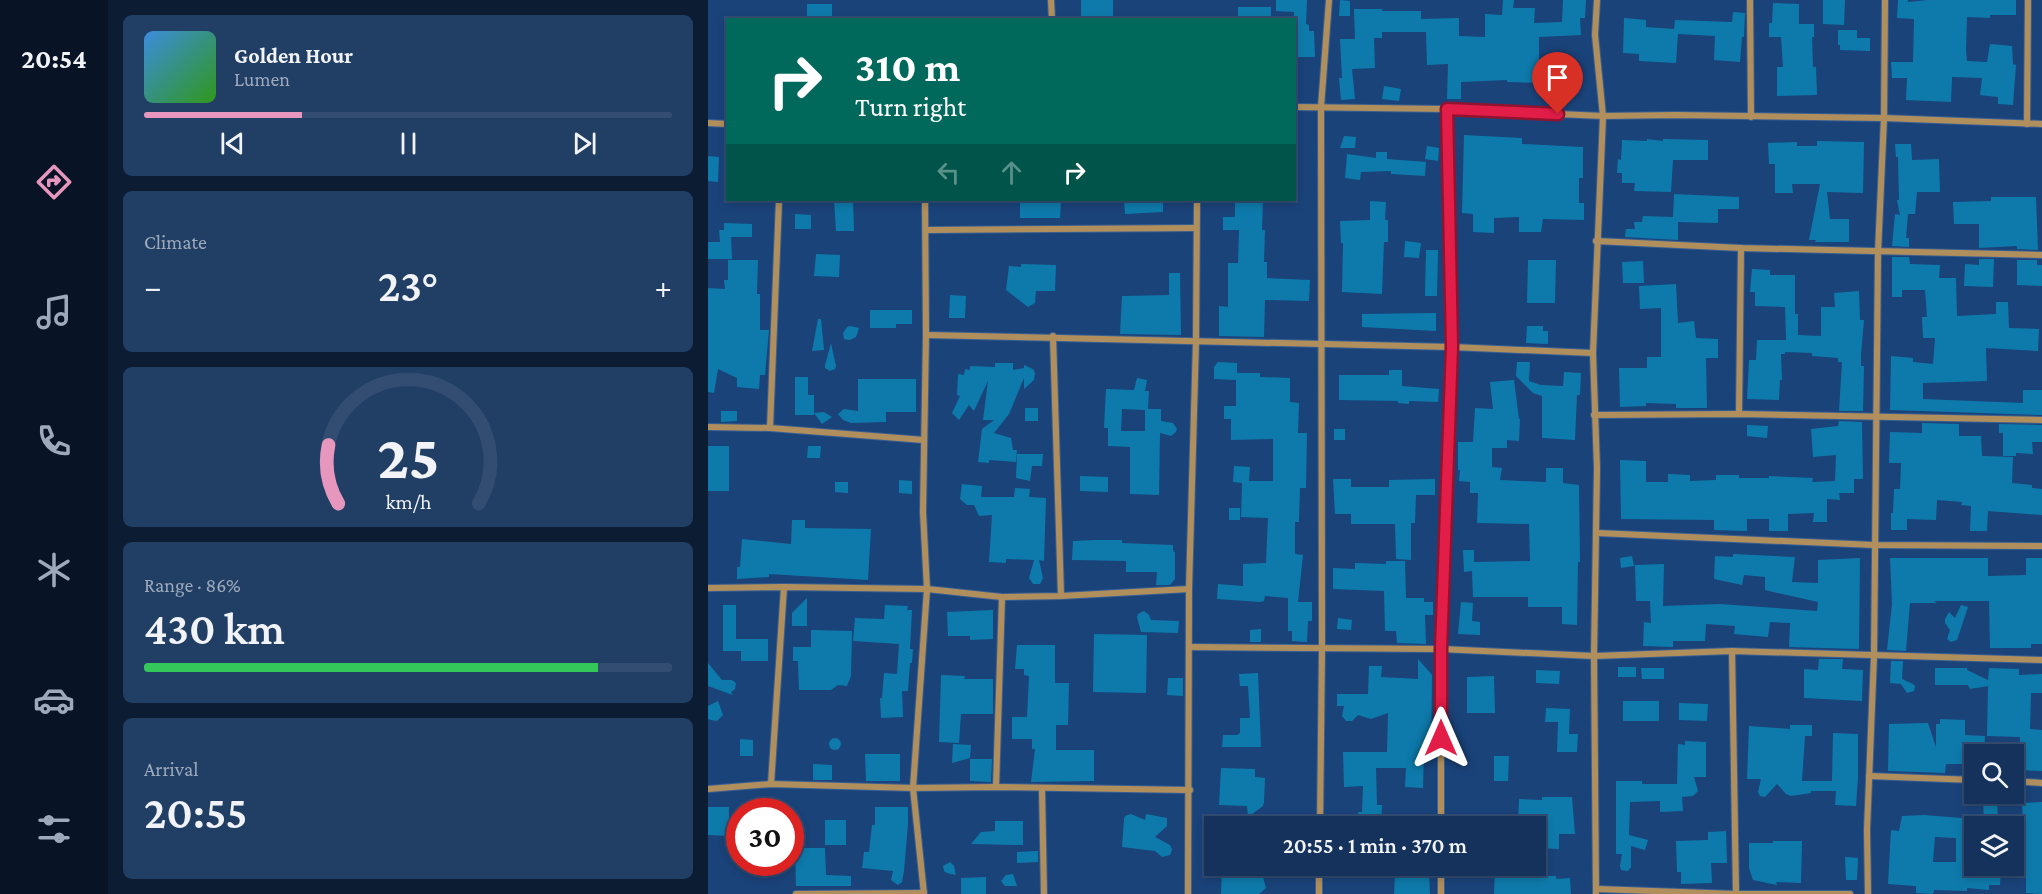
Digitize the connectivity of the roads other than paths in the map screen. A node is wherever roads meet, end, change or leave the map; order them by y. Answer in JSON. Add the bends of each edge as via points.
{"nodes":[{"id":1,"x":1051,"y":0,"type":"edge"},
{"id":2,"x":1329,"y":0,"type":"edge"},
{"id":3,"x":1597,"y":0,"type":"edge"},
{"id":4,"x":1750,"y":0,"type":"edge"},
{"id":5,"x":1885,"y":0,"type":"edge"},
{"id":6,"x":2028,"y":0,"type":"edge"},
{"id":7,"x":1052,"y":18,"type":"edge"},
{"id":8,"x":1296,"y":107,"type":"edge"},
{"id":9,"x":1321,"y":107,"type":"junction"},
{"id":10,"x":1447,"y":109,"type":"junction"},
{"id":11,"x":1603,"y":116,"type":"junction"},
{"id":12,"x":1750,"y":117,"type":"junction"},
{"id":13,"x":1884,"y":118,"type":"junction"},
{"id":14,"x":708,"y":123,"type":"edge"},
{"id":15,"x":726,"y":123,"type":"edge"},
{"id":16,"x":2027,"y":124,"type":"junction"},
{"id":17,"x":2042,"y":124,"type":"edge"},
{"id":18,"x":779,"y":201,"type":"edge"},
{"id":19,"x":925,"y":201,"type":"edge"},
{"id":20,"x":1197,"y":201,"type":"edge"},
{"id":21,"x":1196,"y":228,"type":"junction"},
{"id":22,"x":927,"y":230,"type":"junction"},
{"id":23,"x":1596,"y":241,"type":"junction"},
{"id":24,"x":1741,"y":248,"type":"junction"},
{"id":25,"x":1878,"y":252,"type":"junction"},
{"id":26,"x":2042,"y":255,"type":"edge"},
{"id":27,"x":926,"y":334,"type":"junction"},
{"id":28,"x":1053,"y":336,"type":"junction"},
{"id":29,"x":1196,"y":341,"type":"junction"},
{"id":30,"x":1322,"y":344,"type":"junction"},
{"id":31,"x":1452,"y":346,"type":"junction"},
{"id":32,"x":1593,"y":353,"type":"junction"},
{"id":33,"x":1739,"y":414,"type":"junction"},
{"id":34,"x":1594,"y":415,"type":"junction"},
{"id":35,"x":1877,"y":418,"type":"junction"},
{"id":36,"x":2042,"y":420,"type":"edge"},
{"id":37,"x":708,"y":427,"type":"edge"},
{"id":38,"x":770,"y":428,"type":"junction"},
{"id":39,"x":924,"y":440,"type":"junction"},
{"id":40,"x":1597,"y":533,"type":"junction"},
{"id":41,"x":1874,"y":545,"type":"junction"},
{"id":42,"x":2042,"y":546,"type":"edge"},
{"id":43,"x":784,"y":587,"type":"junction"},
{"id":44,"x":708,"y":588,"type":"edge"},
{"id":45,"x":1190,"y":589,"type":"junction"},
{"id":46,"x":927,"y":590,"type":"junction"},
{"id":47,"x":1061,"y":596,"type":"junction"},
{"id":48,"x":1002,"y":597,"type":"junction"},
{"id":49,"x":1189,"y":646,"type":"junction"},
{"id":50,"x":1322,"y":648,"type":"junction"},
{"id":51,"x":1441,"y":649,"type":"junction"},
{"id":52,"x":1732,"y":651,"type":"junction"},
{"id":53,"x":1594,"y":656,"type":"junction"},
{"id":54,"x":1874,"y":656,"type":"junction"},
{"id":55,"x":2042,"y":660,"type":"edge"},
{"id":56,"x":1869,"y":776,"type":"junction"},
{"id":57,"x":1964,"y":780,"type":"edge"},
{"id":58,"x":2024,"y":782,"type":"edge"},
{"id":59,"x":2042,"y":783,"type":"edge"},
{"id":60,"x":771,"y":784,"type":"junction"},
{"id":61,"x":996,"y":787,"type":"junction"},
{"id":62,"x":913,"y":788,"type":"junction"},
{"id":63,"x":1042,"y":788,"type":"junction"},
{"id":64,"x":708,"y":789,"type":"edge"},
{"id":65,"x":1190,"y":790,"type":"junction"},
{"id":66,"x":1320,"y":816,"type":"edge"},
{"id":67,"x":1441,"y":816,"type":"edge"},
{"id":68,"x":1319,"y":876,"type":"edge"},
{"id":69,"x":1441,"y":876,"type":"edge"},
{"id":70,"x":1597,"y":892,"type":"edge"},
{"id":71,"x":924,"y":893,"type":"edge"},
{"id":72,"x":796,"y":894,"type":"edge"},
{"id":73,"x":1044,"y":894,"type":"edge"},
{"id":74,"x":1188,"y":894,"type":"edge"},
{"id":75,"x":1319,"y":894,"type":"edge"},
{"id":76,"x":1441,"y":894,"type":"edge"},
{"id":77,"x":1736,"y":894,"type":"edge"},
{"id":78,"x":1850,"y":894,"type":"edge"},
{"id":79,"x":1868,"y":894,"type":"edge"}],
"edges":[{"from":1,"to":7,"type":"street"},
{"from":2,"to":9,"type":"street"},
{"from":3,"to":11,"type":"street","via":[[1594,36]]},
{"from":4,"to":12,"type":"street"},
{"from":5,"to":13,"type":"street"},
{"from":6,"to":16,"type":"street"},
{"from":8,"to":9,"type":"street"},
{"from":9,"to":10,"type":"street"},
{"from":9,"to":30,"type":"street"},
{"from":10,"to":11,"type":"street"},
{"from":10,"to":31,"type":"street"},
{"from":11,"to":12,"type":"street"},
{"from":11,"to":23,"type":"street"},
{"from":12,"to":13,"type":"street"},
{"from":13,"to":16,"type":"street"},
{"from":13,"to":25,"type":"street"},
{"from":14,"to":15,"type":"street"},
{"from":16,"to":17,"type":"street"},
{"from":18,"to":38,"type":"street"},
{"from":19,"to":22,"type":"street"},
{"from":20,"to":21,"type":"street"},
{"from":21,"to":22,"type":"street"},
{"from":21,"to":29,"type":"street"},
{"from":22,"to":27,"type":"street"},
{"from":23,"to":24,"type":"street"},
{"from":23,"to":32,"type":"street"},
{"from":24,"to":25,"type":"street"},
{"from":24,"to":33,"type":"street"},
{"from":25,"to":26,"type":"street"},
{"from":25,"to":35,"type":"street"},
{"from":27,"to":28,"type":"street"},
{"from":27,"to":39,"type":"street"},
{"from":28,"to":29,"type":"street"},
{"from":28,"to":47,"type":"street"},
{"from":29,"to":30,"type":"street"},
{"from":29,"to":45,"type":"street"},
{"from":30,"to":31,"type":"street"},
{"from":30,"to":50,"type":"street"},
{"from":31,"to":32,"type":"street"},
{"from":31,"to":51,"type":"street"},
{"from":32,"to":34,"type":"street"},
{"from":33,"to":34,"type":"street"},
{"from":33,"to":35,"type":"street"},
{"from":34,"to":40,"type":"street"},
{"from":35,"to":36,"type":"street"},
{"from":35,"to":41,"type":"street"},
{"from":37,"to":38,"type":"street"},
{"from":38,"to":39,"type":"street"},
{"from":39,"to":46,"type":"street"},
{"from":40,"to":41,"type":"street"},
{"from":40,"to":53,"type":"street"},
{"from":41,"to":42,"type":"street"},
{"from":41,"to":54,"type":"street"},
{"from":43,"to":44,"type":"street"},
{"from":43,"to":46,"type":"street"},
{"from":43,"to":60,"type":"street"},
{"from":45,"to":47,"type":"street"},
{"from":45,"to":49,"type":"street"},
{"from":46,"to":48,"type":"street"},
{"from":46,"to":62,"type":"street"},
{"from":47,"to":48,"type":"street"},
{"from":48,"to":61,"type":"street"},
{"from":49,"to":50,"type":"street"},
{"from":49,"to":65,"type":"street"},
{"from":50,"to":51,"type":"street"},
{"from":50,"to":66,"type":"street"},
{"from":51,"to":53,"type":"street"},
{"from":51,"to":67,"type":"street"},
{"from":52,"to":53,"type":"street"},
{"from":52,"to":54,"type":"street"},
{"from":52,"to":77,"type":"street"},
{"from":53,"to":70,"type":"street"},
{"from":54,"to":55,"type":"street"},
{"from":54,"to":56,"type":"street"},
{"from":56,"to":57,"type":"street"},
{"from":56,"to":79,"type":"street"},
{"from":58,"to":59,"type":"street"},
{"from":60,"to":62,"type":"street"},
{"from":60,"to":64,"type":"street"},
{"from":61,"to":62,"type":"street"},
{"from":61,"to":63,"type":"street"},
{"from":62,"to":71,"type":"street"},
{"from":63,"to":65,"type":"street"},
{"from":63,"to":73,"type":"street"},
{"from":65,"to":74,"type":"street"},
{"from":68,"to":75,"type":"street"},
{"from":69,"to":76,"type":"street"},
{"from":70,"to":77,"type":"street"},
{"from":71,"to":72,"type":"street"},
{"from":77,"to":78,"type":"street"}]}
